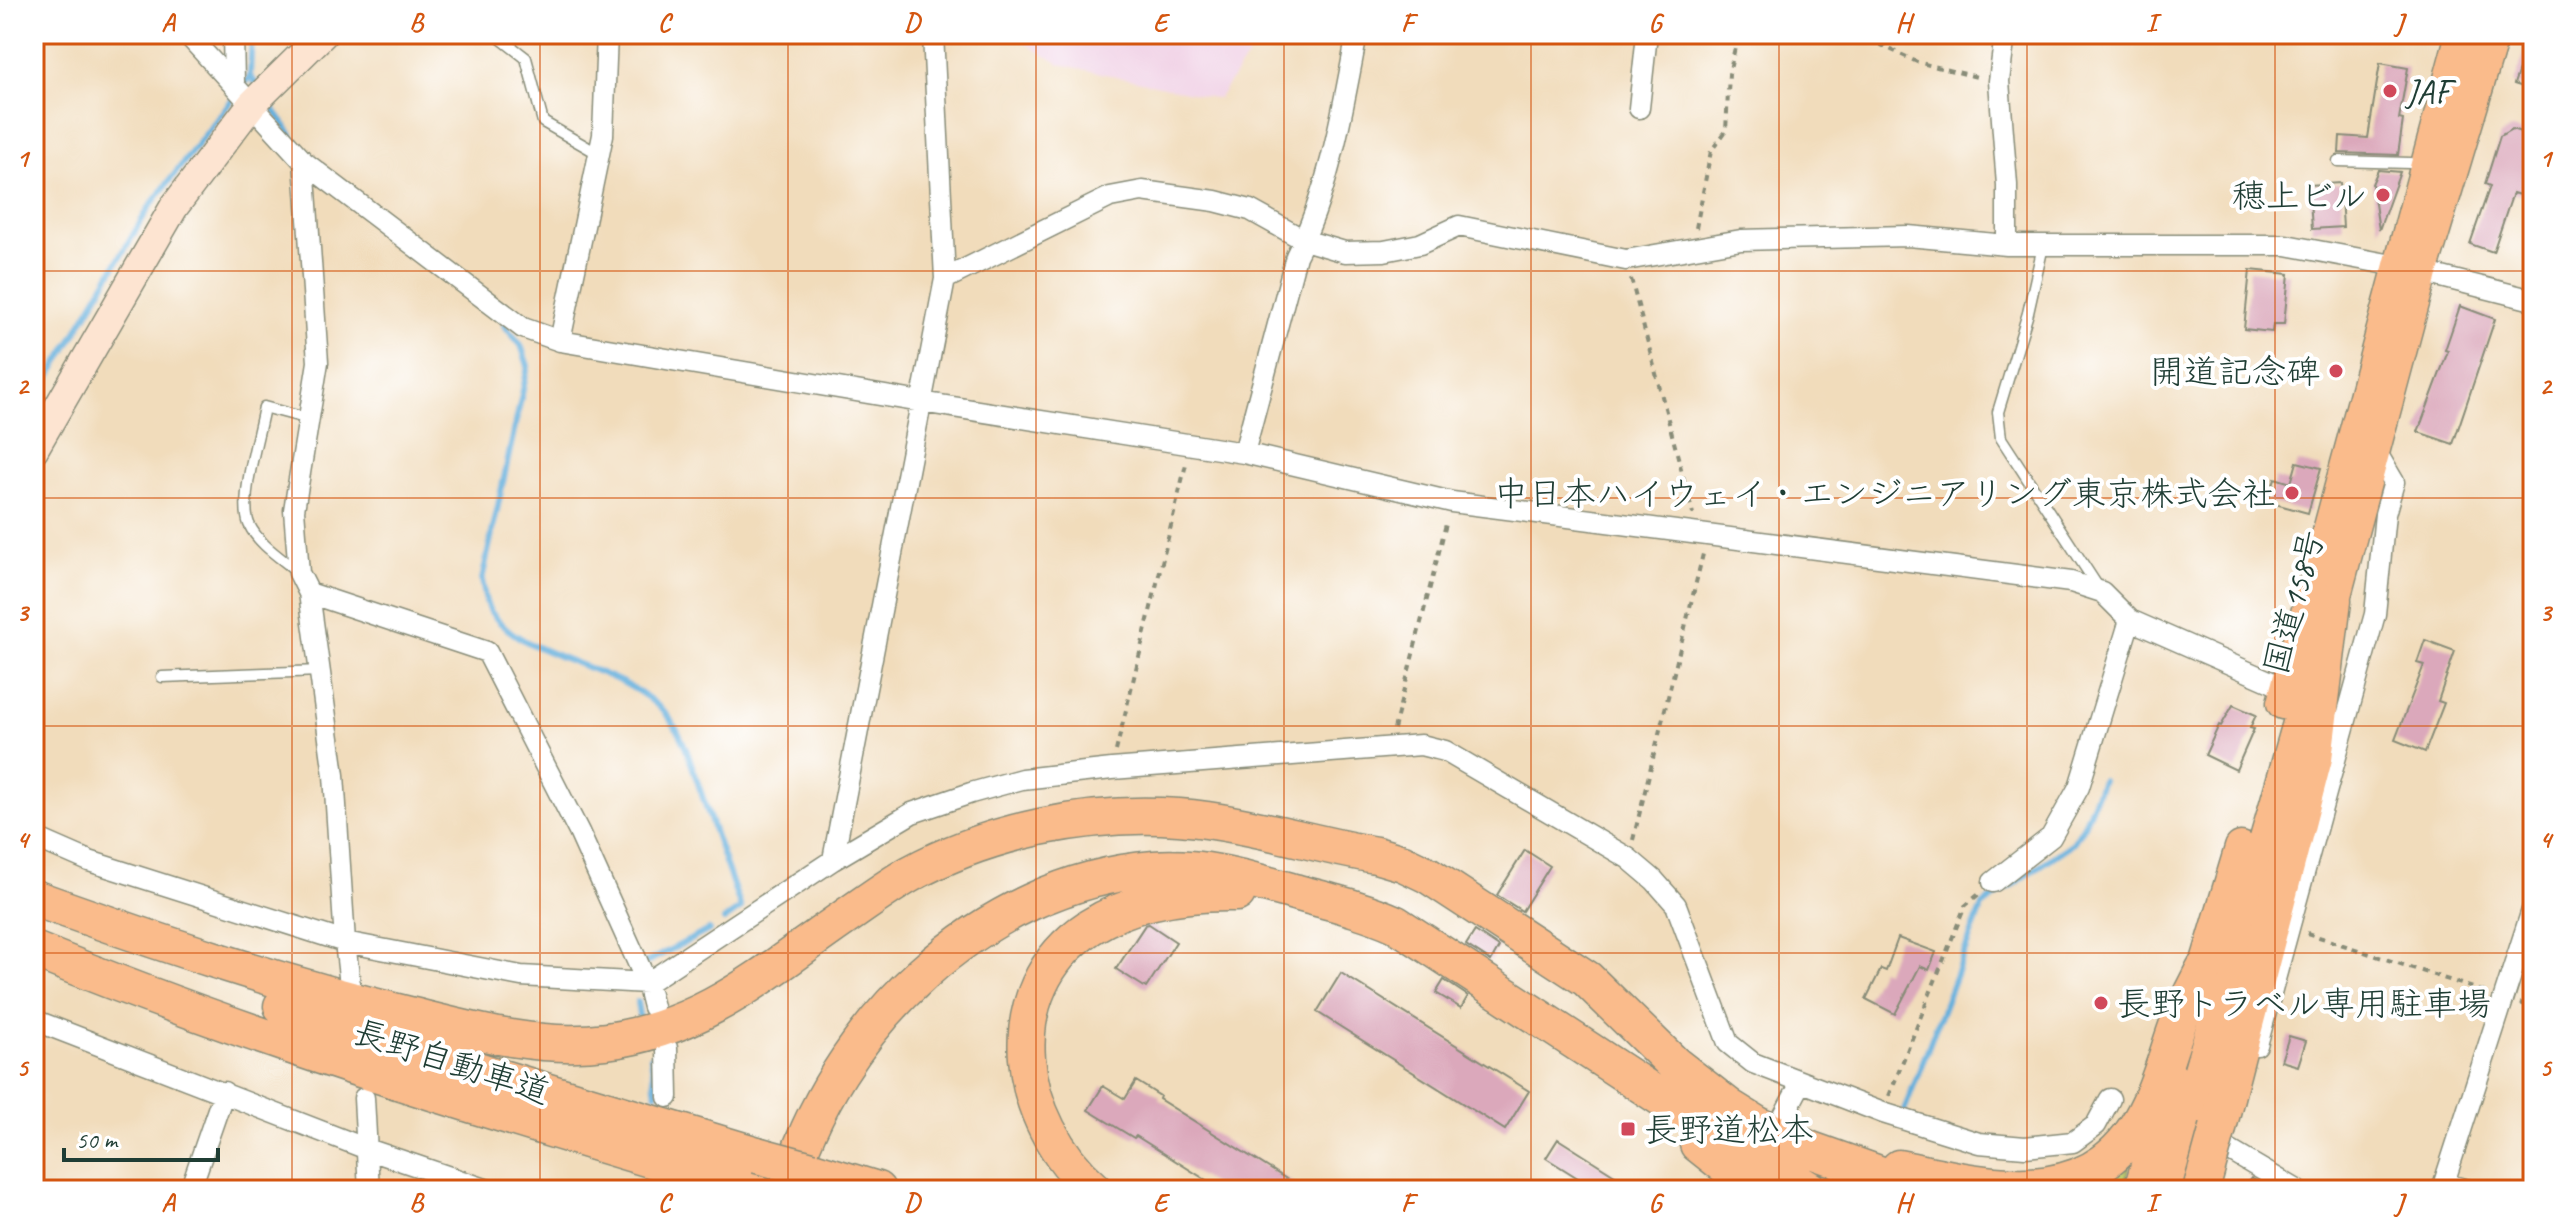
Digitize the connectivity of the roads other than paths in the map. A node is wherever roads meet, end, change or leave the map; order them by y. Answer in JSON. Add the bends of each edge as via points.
{"nodes":[{"id":1,"x":187,"y":34,"type":"edge"},
{"id":2,"x":233,"y":34,"type":"edge"},
{"id":3,"x":323,"y":34,"type":"edge"},
{"id":4,"x":495,"y":34,"type":"edge"},
{"id":5,"x":607,"y":34,"type":"edge"},
{"id":6,"x":933,"y":34,"type":"edge"},
{"id":7,"x":1357,"y":34,"type":"edge"},
{"id":8,"x":1647,"y":34,"type":"edge"},
{"id":9,"x":2005,"y":34,"type":"edge"},
{"id":10,"x":2462,"y":34,"type":"edge"},
{"id":11,"x":2493,"y":34,"type":"edge"},
{"id":12,"x":243,"y":94,"type":"junction"},
{"id":13,"x":1639,"y":108,"type":"dead end"},
{"id":14,"x":599,"y":154,"type":"junction"},
{"id":15,"x":2338,"y":161,"type":"dead end"},
{"id":16,"x":304,"y":162,"type":"junction"},
{"id":17,"x":2427,"y":168,"type":"junction"},
{"id":18,"x":1304,"y":240,"type":"junction"},
{"id":19,"x":2007,"y":245,"type":"junction"},
{"id":20,"x":2043,"y":246,"type":"junction"},
{"id":21,"x":2410,"y":269,"type":"junction"},
{"id":22,"x":945,"y":279,"type":"junction"},
{"id":23,"x":2533,"y":300,"type":"edge"},
{"id":24,"x":560,"y":341,"type":"junction"},
{"id":25,"x":921,"y":402,"type":"junction"},
{"id":26,"x":309,"y":419,"type":"junction"},
{"id":27,"x":2374,"y":448,"type":"junction"},
{"id":28,"x":34,"y":449,"type":"edge"},
{"id":29,"x":1244,"y":453,"type":"junction"},
{"id":30,"x":299,"y":573,"type":"junction"},
{"id":31,"x":2102,"y":592,"type":"junction"},
{"id":32,"x":309,"y":593,"type":"junction"},
{"id":33,"x":2333,"y":601,"type":"junction"},
{"id":34,"x":2130,"y":620,"type":"junction"},
{"id":35,"x":321,"y":671,"type":"junction"},
{"id":36,"x":162,"y":677,"type":"dead end"},
{"id":37,"x":2287,"y":689,"type":"junction"},
{"id":38,"x":34,"y":837,"type":"edge"},
{"id":39,"x":1349,"y":851,"type":"junction"},
{"id":40,"x":833,"y":860,"type":"junction"},
{"id":41,"x":1993,"y":882,"type":"road end"},
{"id":42,"x":34,"y":898,"type":"edge"},
{"id":43,"x":2533,"y":907,"type":"edge"},
{"id":44,"x":1353,"y":908,"type":"junction"},
{"id":45,"x":34,"y":912,"type":"edge"},
{"id":46,"x":345,"y":942,"type":"junction"},
{"id":47,"x":34,"y":950,"type":"edge"},
{"id":48,"x":2204,"y":969,"type":"junction"},
{"id":49,"x":647,"y":983,"type":"junction"},
{"id":50,"x":350,"y":985,"type":"dead end"},
{"id":51,"x":653,"y":1007,"type":"dead end"},
{"id":52,"x":34,"y":1020,"type":"edge"},
{"id":53,"x":1555,"y":1028,"type":"junction"},
{"id":54,"x":667,"y":1048,"type":"dead end"},
{"id":55,"x":1801,"y":1083,"type":"junction"},
{"id":56,"x":420,"y":1090,"type":"junction"},
{"id":57,"x":224,"y":1092,"type":"junction"},
{"id":58,"x":668,"y":1097,"type":"tunnel mouth"},
{"id":59,"x":364,"y":1098,"type":"dead end"},
{"id":60,"x":2110,"y":1099,"type":"dead end"},
{"id":61,"x":1783,"y":1117,"type":"dead end"},
{"id":62,"x":2222,"y":1139,"type":"junction"},
{"id":63,"x":2178,"y":1148,"type":"junction"},
{"id":64,"x":367,"y":1149,"type":"junction"},
{"id":65,"x":1811,"y":1150,"type":"junction"},
{"id":66,"x":800,"y":1180,"type":"edge"},
{"id":67,"x":755,"y":1181,"type":"edge"},
{"id":68,"x":2442,"y":1186,"type":"edge"},
{"id":69,"x":190,"y":1190,"type":"edge"},
{"id":70,"x":369,"y":1190,"type":"edge"},
{"id":71,"x":488,"y":1190,"type":"edge"},
{"id":72,"x":704,"y":1190,"type":"edge"},
{"id":73,"x":877,"y":1190,"type":"edge"},
{"id":74,"x":1095,"y":1190,"type":"edge"},
{"id":75,"x":1756,"y":1190,"type":"edge"},
{"id":76,"x":1810,"y":1190,"type":"edge"},
{"id":77,"x":1924,"y":1190,"type":"edge"},
{"id":78,"x":2140,"y":1190,"type":"edge"},
{"id":79,"x":2166,"y":1190,"type":"edge"},
{"id":80,"x":2201,"y":1190,"type":"edge"},
{"id":81,"x":2297,"y":1190,"type":"edge"},
{"id":82,"x":2468,"y":1190,"type":"edge"}],
"edges":[{"from":1,"to":12,"type":"street"},
{"from":2,"to":12,"type":"street"},
{"from":3,"to":12,"type":"main road"},
{"from":4,"to":14,"type":"lane","via":[[526,58],[543,122]]},
{"from":5,"to":14,"type":"street"},
{"from":6,"to":22,"type":"street"},
{"from":7,"to":18,"type":"street","via":[[1340,119]]},
{"from":8,"to":13,"type":"street"},
{"from":9,"to":19,"type":"street","via":[[1999,81]]},
{"from":10,"to":17,"type":"highway","name":"国道158号"},
{"from":11,"to":21,"type":"highway","name":"国道158号"},
{"from":12,"to":16,"type":"street"},
{"from":12,"to":28,"type":"main road"},
{"from":14,"to":24,"type":"street"},
{"from":15,"to":17,"type":"lane"},
{"from":16,"to":24,"type":"street","via":[[523,328]]},
{"from":16,"to":26,"type":"street","via":[[318,362]]},
{"from":17,"to":21,"type":"highway","name":"国道158号"},
{"from":18,"to":19,"type":"street","via":[[1345,252],[1384,251],[1420,244],[1459,226],[1626,260],[1741,240],[1908,236]]},
{"from":18,"to":22,"type":"street","via":[[1250,210],[1142,191],[1110,197]]},
{"from":18,"to":29,"type":"street"},
{"from":19,"to":20,"type":"street"},
{"from":20,"to":21,"type":"street","via":[[2286,245]]},
{"from":20,"to":31,"type":"lane","via":[[1998,412],[2001,438]]},
{"from":21,"to":23,"type":"street"},
{"from":21,"to":27,"type":"highway","name":"国道158号"},
{"from":21,"to":37,"type":"highway","name":"国道158号"},
{"from":22,"to":25,"type":"street"},
{"from":24,"to":25,"type":"street"},
{"from":25,"to":29,"type":"street"},
{"from":25,"to":40,"type":"street"},
{"from":26,"to":30,"type":"street","via":[[294,510]]},
{"from":26,"to":30,"type":"lane","via":[[264,407],[244,505],[262,543]]},
{"from":27,"to":33,"type":"highway","name":"国道158号"},
{"from":27,"to":62,"type":"street","via":[[2394,482],[2385,514],[2375,614],[2291,928]]},
{"from":29,"to":31,"type":"street","via":[[1452,502],[2071,582]]},
{"from":30,"to":32,"type":"street"},
{"from":31,"to":34,"type":"street"},
{"from":32,"to":35,"type":"street"},
{"from":32,"to":49,"type":"street","via":[[487,652],[579,832]]},
{"from":33,"to":62,"type":"highway","via":[[2314,758]]},
{"from":33,"to":63,"type":"highway","name":"国道158号"},
{"from":34,"to":37,"type":"street"},
{"from":34,"to":41,"type":"street","via":[[2079,787],[2051,837]]},
{"from":35,"to":36,"type":"lane"},
{"from":35,"to":46,"type":"street"},
{"from":37,"to":48,"type":"highway","name":"国道158号"},
{"from":38,"to":46,"type":"street","via":[[89,861]]},
{"from":39,"to":42,"type":"highway","via":[[1182,817],[1109,818],[1025,831],[909,874],[724,1002],[686,1021],[643,1035],[576,1044],[510,1038],[334,997]]},
{"from":39,"to":65,"type":"highway","via":[[1403,863],[1428,875],[1587,979],[1700,1086],[1758,1125]]},
{"from":39,"to":67,"type":"highway","via":[[1185,846],[1116,852],[1048,869],[979,904],[909,958],[853,1019]]},
{"from":40,"to":49,"type":"street"},
{"from":40,"to":55,"type":"street","via":[[912,813],[1022,779],[1421,745],[1445,751],[1628,858],[1654,880],[1676,905],[1728,1043],[1753,1063]]},
{"from":43,"to":68,"type":"street"},
{"from":44,"to":53,"type":"highway","via":[[1396,924]]},
{"from":44,"to":66,"type":"highway","via":[[1190,869],[1094,878],[1023,904],[957,945],[872,1028],[822,1106]]},
{"from":44,"to":74,"type":"highway","via":[[1272,895],[1172,896],[1116,913],[1066,948],[1034,999],[1026,1052],[1029,1079],[1047,1132]]},
{"from":45,"to":67,"type":"highway","name":"長野自動車道","via":[[223,986],[520,1084]]},
{"from":46,"to":49,"type":"street","via":[[521,976]]},
{"from":46,"to":50,"type":"street"},
{"from":47,"to":56,"type":"highway","name":"長野自動車道","via":[[211,1019]]},
{"from":48,"to":65,"type":"highway","via":[[2137,1128],[2106,1163],[2086,1175],[2018,1187],[1964,1182]]},
{"from":48,"to":78,"type":"highway","name":"国道158号"},
{"from":49,"to":51,"type":"street"},
{"from":52,"to":57,"type":"street"},
{"from":53,"to":75,"type":"highway"},
{"from":53,"to":76,"type":"highway"},
{"from":54,"to":58,"type":"street"},
{"from":55,"to":60,"type":"street","via":[[1979,1143],[2025,1147],[2073,1142],[2096,1125]]},
{"from":55,"to":61,"type":"street"},
{"from":56,"to":67,"type":"highway","name":"長野自動車道"},
{"from":56,"to":72,"type":"highway","via":[[485,1119]]},
{"from":57,"to":64,"type":"street"},
{"from":57,"to":69,"type":"street"},
{"from":59,"to":64,"type":"street"},
{"from":62,"to":63,"type":"street","via":[[2219,1162]]},
{"from":62,"to":80,"type":"highway","bridge":true},
{"from":62,"to":81,"type":"street"},
{"from":63,"to":79,"type":"highway","name":"国道158号"},
{"from":64,"to":70,"type":"street"},
{"from":64,"to":71,"type":"street"},
{"from":65,"to":77,"type":"highway"},
{"from":66,"to":67,"type":"highway","name":"長野自動車道","bridge":true},
{"from":66,"to":73,"type":"highway","name":"長野自動車道"},
{"from":68,"to":82,"type":"street"}]}
